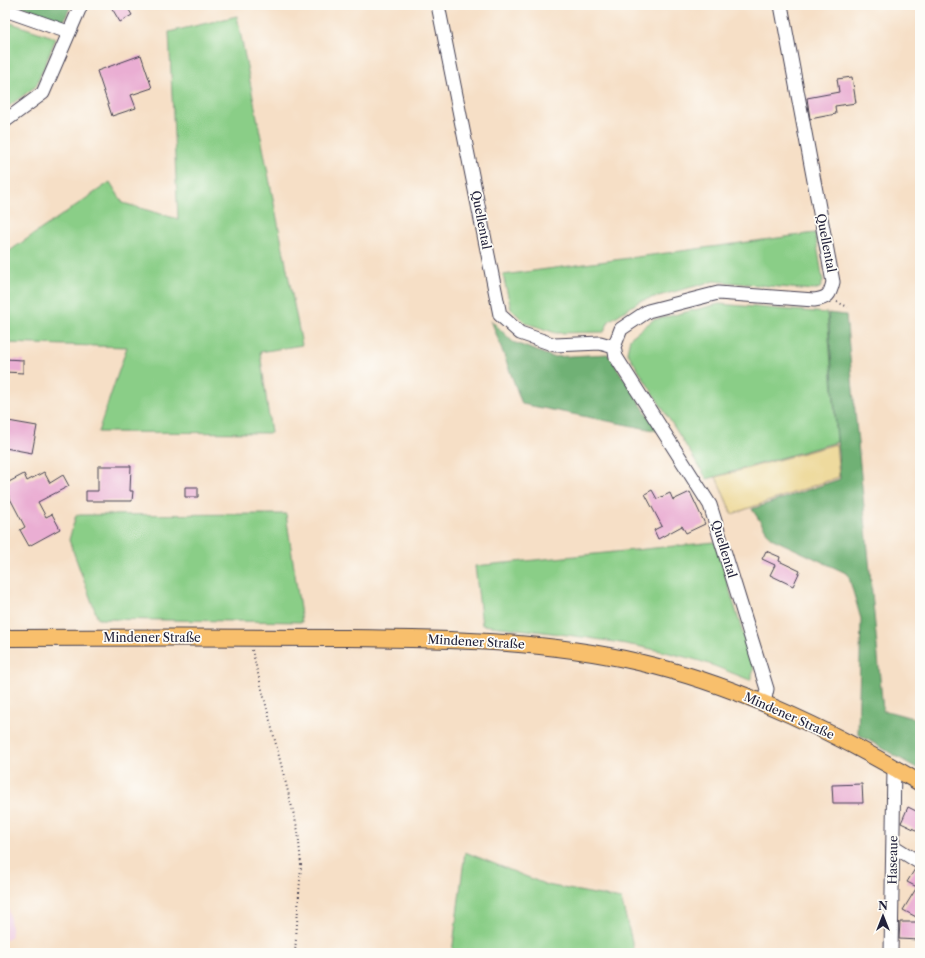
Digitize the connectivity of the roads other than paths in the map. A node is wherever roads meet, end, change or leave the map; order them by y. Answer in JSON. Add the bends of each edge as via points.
{"nodes":[{"id":1,"x":81,"y":5,"type":"edge"},
{"id":2,"x":438,"y":5,"type":"edge"},
{"id":3,"x":781,"y":5,"type":"edge"},
{"id":4,"x":5,"y":10,"type":"edge"},
{"id":5,"x":68,"y":32,"type":"junction"},
{"id":6,"x":5,"y":121,"type":"edge"},
{"id":7,"x":614,"y":347,"type":"junction"},
{"id":8,"x":5,"y":638,"type":"edge"},
{"id":9,"x":764,"y":703,"type":"junction"},
{"id":10,"x":894,"y":767,"type":"junction"},
{"id":11,"x":920,"y":783,"type":"edge"},
{"id":12,"x":893,"y":846,"type":"junction"},
{"id":13,"x":920,"y":863,"type":"edge"},
{"id":14,"x":891,"y":953,"type":"edge"}],
"edges":[{"from":1,"to":5,"type":"street"},
{"from":2,"to":7,"type":"street","name":"Quellental","via":[[500,315],[520,333],[555,345],[600,343]]},
{"from":3,"to":7,"type":"street","name":"Quellental","via":[[833,282],[831,291],[824,298],[814,300],[718,293],[648,311],[621,329]]},
{"from":4,"to":5,"type":"street"},
{"from":5,"to":6,"type":"street","via":[[43,93]]},
{"from":7,"to":9,"type":"street","name":"Quellental","via":[[616,357],[710,506],[767,690]]},
{"from":8,"to":9,"type":"main road","name":"Mindener Straße","via":[[249,637],[508,642],[637,662],[691,676]]},
{"from":9,"to":10,"type":"main road","name":"Mindener Straße"},
{"from":10,"to":11,"type":"main road","name":"Mindener Straße"},
{"from":10,"to":12,"type":"street","name":"Haseaue"},
{"from":12,"to":13,"type":"street"},
{"from":12,"to":14,"type":"street","name":"Haseaue"}]}
